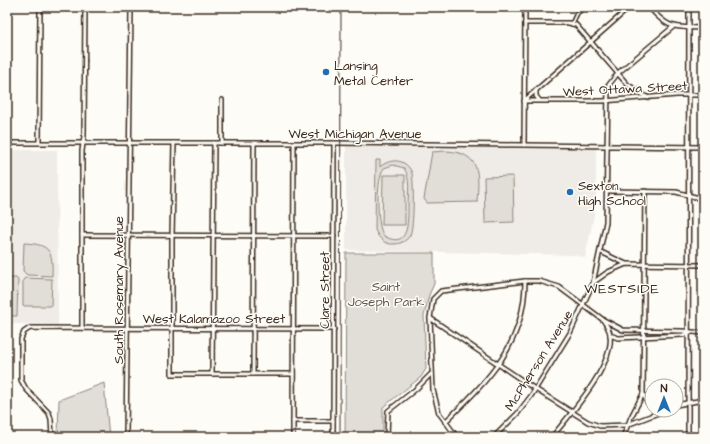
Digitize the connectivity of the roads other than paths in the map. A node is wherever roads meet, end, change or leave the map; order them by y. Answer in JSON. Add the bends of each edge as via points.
{"nodes":[{"id":1,"x":40,"y":7,"type":"edge"},
{"id":2,"x":86,"y":7,"type":"edge"},
{"id":3,"x":131,"y":7,"type":"edge"},
{"id":4,"x":525,"y":7,"type":"edge"},
{"id":5,"x":584,"y":7,"type":"edge"},
{"id":6,"x":630,"y":7,"type":"edge"},
{"id":7,"x":649,"y":7,"type":"edge"},
{"id":8,"x":689,"y":7,"type":"edge"},
{"id":9,"x":525,"y":23,"type":"junction"},
{"id":10,"x":572,"y":24,"type":"junction"},
{"id":11,"x":673,"y":27,"type":"junction"},
{"id":12,"x":689,"y":28,"type":"junction"},
{"id":13,"x":703,"y":28,"type":"edge"},
{"id":14,"x":590,"y":42,"type":"junction"},
{"id":15,"x":618,"y":73,"type":"junction"},
{"id":16,"x":536,"y":90,"type":"junction"},
{"id":17,"x":689,"y":95,"type":"junction"},
{"id":18,"x":703,"y":95,"type":"edge"},
{"id":19,"x":648,"y":98,"type":"junction"},
{"id":20,"x":222,"y":100,"type":"dead end"},
{"id":21,"x":524,"y":100,"type":"junction"},
{"id":22,"x":540,"y":101,"type":"junction"},
{"id":23,"x":607,"y":101,"type":"junction"},
{"id":24,"x":39,"y":142,"type":"junction"},
{"id":25,"x":82,"y":142,"type":"junction"},
{"id":26,"x":129,"y":142,"type":"junction"},
{"id":27,"x":7,"y":143,"type":"edge"},
{"id":28,"x":174,"y":143,"type":"junction"},
{"id":29,"x":214,"y":143,"type":"junction"},
{"id":30,"x":222,"y":143,"type":"junction"},
{"id":31,"x":254,"y":143,"type":"junction"},
{"id":32,"x":294,"y":143,"type":"junction"},
{"id":33,"x":334,"y":143,"type":"junction"},
{"id":34,"x":524,"y":145,"type":"junction"},
{"id":35,"x":607,"y":146,"type":"junction"},
{"id":36,"x":689,"y":147,"type":"junction"},
{"id":37,"x":703,"y":147,"type":"edge"},
{"id":38,"x":607,"y":191,"type":"junction"},
{"id":39,"x":645,"y":191,"type":"junction"},
{"id":40,"x":689,"y":195,"type":"junction"},
{"id":41,"x":703,"y":199,"type":"edge"},
{"id":42,"x":82,"y":235,"type":"junction"},
{"id":43,"x":128,"y":235,"type":"junction"},
{"id":44,"x":172,"y":236,"type":"junction"},
{"id":45,"x":212,"y":236,"type":"junction"},
{"id":46,"x":253,"y":236,"type":"junction"},
{"id":47,"x":294,"y":236,"type":"junction"},
{"id":48,"x":334,"y":236,"type":"junction"},
{"id":49,"x":601,"y":252,"type":"junction"},
{"id":50,"x":626,"y":264,"type":"junction"},
{"id":51,"x":644,"y":265,"type":"junction"},
{"id":52,"x":689,"y":265,"type":"junction"},
{"id":53,"x":703,"y":265,"type":"edge"},
{"id":54,"x":525,"y":281,"type":"junction"},
{"id":55,"x":593,"y":283,"type":"junction"},
{"id":56,"x":584,"y":305,"type":"junction"},
{"id":57,"x":430,"y":318,"type":"junction"},
{"id":58,"x":602,"y":319,"type":"junction"},
{"id":59,"x":82,"y":327,"type":"junction"},
{"id":60,"x":127,"y":328,"type":"junction"},
{"id":61,"x":172,"y":328,"type":"junction"},
{"id":62,"x":212,"y":328,"type":"junction"},
{"id":63,"x":252,"y":328,"type":"junction"},
{"id":64,"x":294,"y":329,"type":"junction"},
{"id":65,"x":334,"y":329,"type":"junction"},
{"id":66,"x":689,"y":333,"type":"junction"},
{"id":67,"x":703,"y":333,"type":"edge"},
{"id":68,"x":610,"y":334,"type":"junction"},
{"id":69,"x":644,"y":334,"type":"junction"},
{"id":70,"x":499,"y":365,"type":"junction"},
{"id":71,"x":212,"y":374,"type":"junction"},
{"id":72,"x":253,"y":374,"type":"junction"},
{"id":73,"x":293,"y":374,"type":"junction"},
{"id":74,"x":431,"y":374,"type":"junction"},
{"id":75,"x":535,"y":389,"type":"junction"},
{"id":76,"x":643,"y":394,"type":"joint"},
{"id":77,"x":703,"y":400,"type":"edge"},
{"id":78,"x":688,"y":402,"type":"junction"},
{"id":79,"x":684,"y":403,"type":"edge"},
{"id":80,"x":572,"y":412,"type":"junction"},
{"id":81,"x":644,"y":418,"type":"edge"},
{"id":82,"x":293,"y":421,"type":"junction"},
{"id":83,"x":333,"y":421,"type":"junction"},
{"id":84,"x":444,"y":422,"type":"junction"},
{"id":85,"x":627,"y":425,"type":"junction"},
{"id":86,"x":52,"y":437,"type":"edge"},
{"id":87,"x":126,"y":437,"type":"edge"},
{"id":88,"x":293,"y":437,"type":"edge"},
{"id":89,"x":333,"y":437,"type":"edge"},
{"id":90,"x":387,"y":437,"type":"edge"},
{"id":91,"x":457,"y":437,"type":"edge"},
{"id":92,"x":494,"y":437,"type":"edge"},
{"id":93,"x":552,"y":437,"type":"edge"},
{"id":94,"x":623,"y":437,"type":"edge"},
{"id":95,"x":688,"y":437,"type":"edge"}],
"edges":[{"from":1,"to":24,"type":"street"},
{"from":2,"to":25,"type":"street"},
{"from":3,"to":26,"type":"street","name":"South Rosemary Avenue"},
{"from":4,"to":9,"type":"street"},
{"from":5,"to":10,"type":"street","via":[[577,13]]},
{"from":6,"to":14,"type":"street"},
{"from":7,"to":11,"type":"street","via":[[661,21]]},
{"from":8,"to":12,"type":"street"},
{"from":9,"to":10,"type":"street"},
{"from":9,"to":21,"type":"street"},
{"from":10,"to":14,"type":"street"},
{"from":11,"to":12,"type":"street"},
{"from":11,"to":15,"type":"street","name":"McPherson Avenue"},
{"from":12,"to":13,"type":"street"},
{"from":12,"to":17,"type":"street"},
{"from":14,"to":15,"type":"street"},
{"from":14,"to":16,"type":"street"},
{"from":15,"to":19,"type":"street"},
{"from":15,"to":23,"type":"street","name":"McPherson Avenue","via":[[608,86]]},
{"from":16,"to":21,"type":"street"},
{"from":16,"to":22,"type":"street","via":[[536,96]]},
{"from":17,"to":18,"type":"street","name":"West Ottawa Street"},
{"from":17,"to":19,"type":"street","name":"West Ottawa Street"},
{"from":17,"to":36,"type":"street"},
{"from":19,"to":23,"type":"street","name":"West Ottawa Street"},
{"from":20,"to":30,"type":"street"},
{"from":21,"to":22,"type":"street","name":"West Ottawa Street"},
{"from":21,"to":34,"type":"street"},
{"from":22,"to":23,"type":"street","name":"West Ottawa Street"},
{"from":23,"to":35,"type":"street","name":"McPherson Avenue"},
{"from":24,"to":25,"type":"street","name":"West Michigan Avenue"},
{"from":24,"to":27,"type":"street","name":"West Michigan Avenue"},
{"from":25,"to":26,"type":"street","name":"West Michigan Avenue"},
{"from":25,"to":42,"type":"street"},
{"from":26,"to":28,"type":"street","name":"West Michigan Avenue"},
{"from":26,"to":43,"type":"street","name":"South Rosemary Avenue"},
{"from":28,"to":29,"type":"street","name":"West Michigan Avenue"},
{"from":28,"to":44,"type":"street"},
{"from":29,"to":30,"type":"street","name":"West Michigan Avenue"},
{"from":29,"to":45,"type":"street"},
{"from":30,"to":31,"type":"street","name":"West Michigan Avenue"},
{"from":31,"to":32,"type":"street","name":"West Michigan Avenue"},
{"from":31,"to":46,"type":"street"},
{"from":32,"to":33,"type":"street","name":"West Michigan Avenue"},
{"from":32,"to":47,"type":"street"},
{"from":33,"to":34,"type":"street","name":"West Michigan Avenue"},
{"from":33,"to":48,"type":"street","name":"Clare Street"},
{"from":34,"to":35,"type":"street","name":"West Michigan Avenue"},
{"from":35,"to":36,"type":"street","name":"West Michigan Avenue"},
{"from":35,"to":38,"type":"street","name":"McPherson Avenue"},
{"from":36,"to":37,"type":"street","name":"West Michigan Avenue"},
{"from":36,"to":40,"type":"street"},
{"from":38,"to":39,"type":"street"},
{"from":38,"to":49,"type":"street","name":"McPherson Avenue","via":[[606,222]]},
{"from":39,"to":40,"type":"street"},
{"from":39,"to":51,"type":"street"},
{"from":40,"to":41,"type":"street"},
{"from":40,"to":52,"type":"street"},
{"from":42,"to":43,"type":"street"},
{"from":42,"to":59,"type":"street"},
{"from":43,"to":44,"type":"street"},
{"from":43,"to":60,"type":"street","name":"South Rosemary Avenue"},
{"from":44,"to":45,"type":"street"},
{"from":44,"to":61,"type":"street"},
{"from":45,"to":46,"type":"street"},
{"from":45,"to":62,"type":"street"},
{"from":46,"to":47,"type":"street"},
{"from":46,"to":63,"type":"street"},
{"from":47,"to":48,"type":"street"},
{"from":47,"to":64,"type":"street"},
{"from":48,"to":65,"type":"street","name":"Clare Street"},
{"from":49,"to":50,"type":"street"},
{"from":49,"to":55,"type":"street","name":"McPherson Avenue"},
{"from":50,"to":51,"type":"street"},
{"from":50,"to":55,"type":"street","via":[[608,272]]},
{"from":51,"to":52,"type":"street"},
{"from":51,"to":69,"type":"street"},
{"from":52,"to":53,"type":"street"},
{"from":52,"to":66,"type":"street"},
{"from":54,"to":56,"type":"street","via":[[554,285]]},
{"from":54,"to":57,"type":"street","via":[[440,291],[433,299]]},
{"from":54,"to":70,"type":"street","via":[[520,322]]},
{"from":55,"to":56,"type":"street","name":"McPherson Avenue"},
{"from":56,"to":58,"type":"street"},
{"from":56,"to":75,"type":"street","name":"McPherson Avenue","via":[[570,333]]},
{"from":57,"to":70,"type":"street"},
{"from":57,"to":74,"type":"street"},
{"from":58,"to":68,"type":"street"},
{"from":58,"to":69,"type":"street","via":[[624,330]]},
{"from":59,"to":60,"type":"street","name":"West Kalamazoo Street"},
{"from":59,"to":86,"type":"street","name":"West Kalamazoo Street","via":[[34,327],[24,332],[21,343],[21,380],[26,389],[49,413]]},
{"from":60,"to":61,"type":"street","name":"West Kalamazoo Street"},
{"from":60,"to":87,"type":"street","name":"South Rosemary Avenue"},
{"from":61,"to":62,"type":"street","name":"West Kalamazoo Street"},
{"from":61,"to":71,"type":"street","via":[[172,374]]},
{"from":62,"to":63,"type":"street","name":"West Kalamazoo Street"},
{"from":62,"to":71,"type":"street"},
{"from":63,"to":64,"type":"street","name":"West Kalamazoo Street"},
{"from":63,"to":72,"type":"street"},
{"from":64,"to":65,"type":"street","name":"West Kalamazoo Street"},
{"from":64,"to":73,"type":"street"},
{"from":65,"to":83,"type":"street","name":"Clare Street"},
{"from":66,"to":67,"type":"street"},
{"from":66,"to":69,"type":"street","via":[[682,331]]},
{"from":66,"to":78,"type":"street"},
{"from":68,"to":69,"type":"street","via":[[618,338]]},
{"from":68,"to":80,"type":"street","via":[[609,347],[600,370]]},
{"from":69,"to":76,"type":"street"},
{"from":70,"to":75,"type":"street"},
{"from":70,"to":84,"type":"street"},
{"from":71,"to":72,"type":"street"},
{"from":72,"to":73,"type":"street"},
{"from":73,"to":82,"type":"street"},
{"from":74,"to":84,"type":"street","via":[[436,406]]},
{"from":74,"to":90,"type":"street","via":[[388,411]]},
{"from":75,"to":80,"type":"street"},
{"from":75,"to":92,"type":"street","name":"McPherson Avenue","via":[[518,413]]},
{"from":76,"to":85,"type":"street"},
{"from":77,"to":78,"type":"street"},
{"from":78,"to":79,"type":"street"},
{"from":78,"to":95,"type":"street"},
{"from":80,"to":85,"type":"street","via":[[600,426]]},
{"from":80,"to":93,"type":"street"},
{"from":81,"to":85,"type":"street"},
{"from":82,"to":83,"type":"street"},
{"from":82,"to":88,"type":"street"},
{"from":83,"to":89,"type":"street","name":"Clare Street"},
{"from":84,"to":91,"type":"street"},
{"from":85,"to":94,"type":"street"}]}
